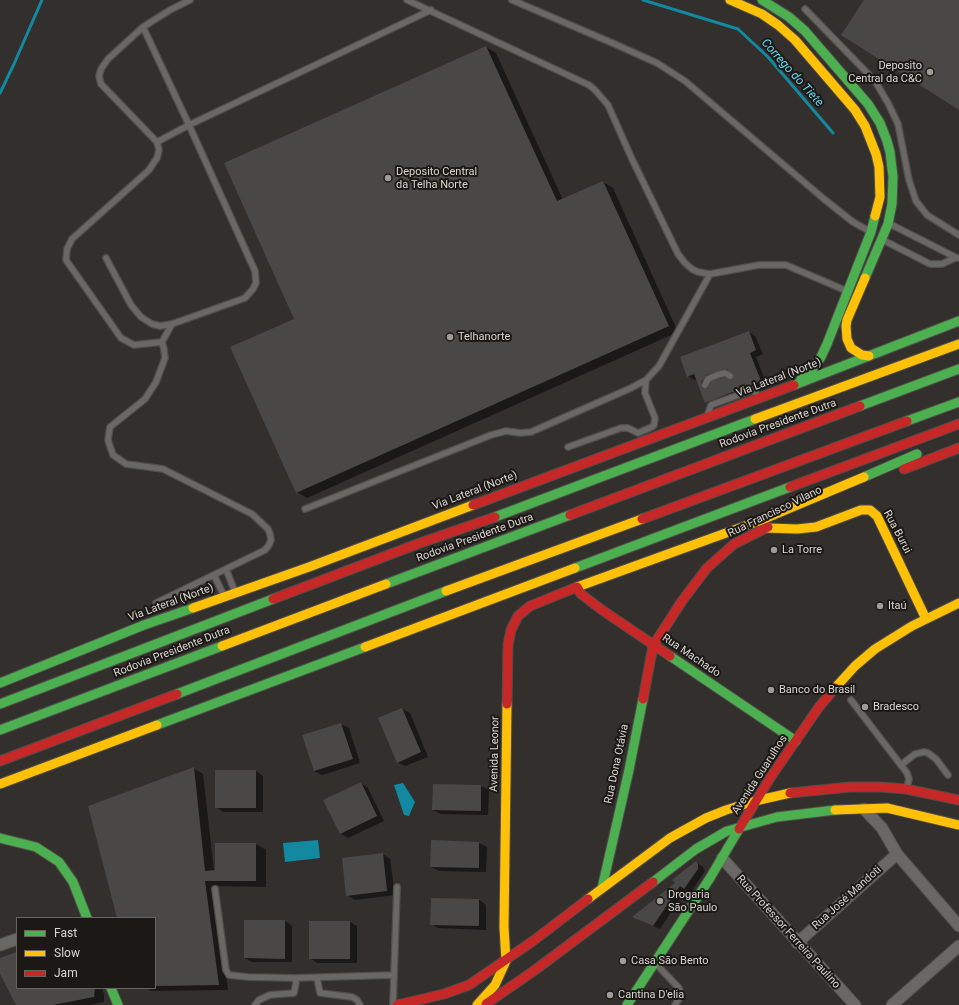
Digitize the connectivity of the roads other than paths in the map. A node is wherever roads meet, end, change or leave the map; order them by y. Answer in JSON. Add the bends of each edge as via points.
{"nodes":[{"id":1,"x":190,"y":0,"type":"edge"},
{"id":2,"x":407,"y":0,"type":"edge"},
{"id":3,"x":512,"y":0,"type":"edge"},
{"id":4,"x":730,"y":0,"type":"edge"},
{"id":5,"x":762,"y":0,"type":"edge"},
{"id":6,"x":805,"y":9,"type":"dead end"},
{"id":7,"x":431,"y":10,"type":"junction"},
{"id":8,"x":143,"y":28,"type":"junction"},
{"id":9,"x":190,"y":125,"type":"junction"},
{"id":10,"x":157,"y":142,"type":"junction"},
{"id":11,"x":888,"y":224,"type":"junction"},
{"id":12,"x":871,"y":232,"type":"junction"},
{"id":13,"x":959,"y":235,"type":"edge"},
{"id":14,"x":881,"y":239,"type":"junction"},
{"id":15,"x":106,"y":258,"type":"dead end"},
{"id":16,"x":957,"y":258,"type":"edge"},
{"id":17,"x":710,"y":274,"type":"junction"},
{"id":18,"x":847,"y":292,"type":"junction"},
{"id":19,"x":959,"y":322,"type":"edge"},
{"id":20,"x":172,"y":324,"type":"junction"},
{"id":21,"x":162,"y":342,"type":"junction"},
{"id":22,"x":959,"y":344,"type":"edge"},
{"id":23,"x":869,"y":356,"type":"junction"},
{"id":24,"x":959,"y":369,"type":"edge"},
{"id":25,"x":730,"y":376,"type":"dead end"},
{"id":26,"x":646,"y":380,"type":"junction"},
{"id":27,"x":705,"y":384,"type":"dead end"},
{"id":28,"x":792,"y":386,"type":"junction"},
{"id":29,"x":744,"y":388,"type":"dead end"},
{"id":30,"x":752,"y":390,"type":"junction"},
{"id":31,"x":761,"y":398,"type":"junction"},
{"id":32,"x":959,"y":402,"type":"edge"},
{"id":33,"x":706,"y":417,"type":"junction"},
{"id":34,"x":959,"y":424,"type":"edge"},
{"id":35,"x":722,"y":442,"type":"dead end"},
{"id":36,"x":685,"y":445,"type":"junction"},
{"id":37,"x":568,"y":447,"type":"dead end"},
{"id":38,"x":959,"y":448,"type":"edge"},
{"id":39,"x":923,"y":452,"type":"dead end"},
{"id":40,"x":305,"y":509,"type":"dead end"},
{"id":41,"x":767,"y":528,"type":"junction"},
{"id":42,"x":226,"y":569,"type":"junction"},
{"id":43,"x":214,"y":575,"type":"junction"},
{"id":44,"x":577,"y":586,"type":"junction"},
{"id":45,"x":235,"y":592,"type":"junction"},
{"id":46,"x":224,"y":596,"type":"junction"},
{"id":47,"x":156,"y":603,"type":"dead end"},
{"id":48,"x":959,"y":603,"type":"edge"},
{"id":49,"x":959,"y":613,"type":"edge"},
{"id":50,"x":926,"y":619,"type":"junction"},
{"id":51,"x":912,"y":626,"type":"junction"},
{"id":52,"x":653,"y":646,"type":"junction"},
{"id":53,"x":0,"y":683,"type":"edge"},
{"id":54,"x":185,"y":691,"type":"junction"},
{"id":55,"x":852,"y":700,"type":"dead end"},
{"id":56,"x":0,"y":704,"type":"edge"},
{"id":57,"x":148,"y":715,"type":"dead end"},
{"id":58,"x":0,"y":730,"type":"edge"},
{"id":59,"x":102,"y":732,"type":"dead end"},
{"id":60,"x":796,"y":741,"type":"junction"},
{"id":61,"x":54,"y":750,"type":"dead end"},
{"id":62,"x":0,"y":761,"type":"edge"},
{"id":63,"x":901,"y":765,"type":"junction"},
{"id":64,"x":948,"y":775,"type":"dead end"},
{"id":65,"x":0,"y":784,"type":"edge"},
{"id":66,"x":767,"y":784,"type":"junction"},
{"id":67,"x":850,"y":787,"type":"junction"},
{"id":68,"x":906,"y":789,"type":"junction"},
{"id":69,"x":769,"y":797,"type":"junction"},
{"id":70,"x":959,"y":800,"type":"edge"},
{"id":71,"x":755,"y":801,"type":"junction"},
{"id":72,"x":832,"y":803,"type":"junction"},
{"id":73,"x":887,"y":808,"type":"junction"},
{"id":74,"x":864,"y":809,"type":"junction"},
{"id":75,"x":777,"y":817,"type":"junction"},
{"id":76,"x":959,"y":825,"type":"edge"},
{"id":77,"x":742,"y":826,"type":"junction"},
{"id":78,"x":882,"y":828,"type":"junction"},
{"id":79,"x":0,"y":838,"type":"edge"},
{"id":80,"x":649,"y":852,"type":"junction"},
{"id":81,"x":897,"y":854,"type":"junction"},
{"id":82,"x":722,"y":858,"type":"junction"},
{"id":83,"x":671,"y":868,"type":"junction"},
{"id":84,"x":397,"y":887,"type":"dead end"},
{"id":85,"x":602,"y":888,"type":"junction"},
{"id":86,"x":215,"y":889,"type":"dead end"},
{"id":87,"x":85,"y":917,"type":"edge"},
{"id":88,"x":959,"y":926,"type":"edge"},
{"id":89,"x":504,"y":927,"type":"junction"},
{"id":90,"x":16,"y":939,"type":"edge"},
{"id":91,"x":533,"y":941,"type":"junction"},
{"id":92,"x":797,"y":943,"type":"junction"},
{"id":93,"x":0,"y":945,"type":"edge"},
{"id":94,"x":959,"y":946,"type":"edge"},
{"id":95,"x":506,"y":961,"type":"junction"},
{"id":96,"x":654,"y":963,"type":"junction"},
{"id":97,"x":393,"y":975,"type":"junction"},
{"id":98,"x":295,"y":978,"type":"junction"},
{"id":99,"x":317,"y":978,"type":"junction"},
{"id":100,"x":111,"y":989,"type":"edge"},
{"id":101,"x":488,"y":1004,"type":"edge"},
{"id":102,"x":118,"y":1005,"type":"edge"},
{"id":103,"x":255,"y":1005,"type":"edge"},
{"id":104,"x":360,"y":1005,"type":"edge"},
{"id":105,"x":393,"y":1005,"type":"edge"},
{"id":106,"x":397,"y":1005,"type":"edge"},
{"id":107,"x":476,"y":1005,"type":"edge"},
{"id":108,"x":627,"y":1005,"type":"edge"},
{"id":109,"x":674,"y":1005,"type":"edge"},
{"id":110,"x":855,"y":1005,"type":"edge"},
{"id":111,"x":892,"y":1005,"type":"edge"}],
"edges":[{"from":1,"to":8,"type":"lane"},
{"from":2,"to":7,"type":"lane"},
{"from":3,"to":12,"type":"lane","via":[[617,44],[657,63],[685,81],[824,199],[853,222]]},
{"from":4,"to":12,"type":"main road","via":[[762,14],[795,40],[855,110],[865,126],[876,154],[880,190]]},
{"from":5,"to":11,"type":"main road","via":[[805,31],[868,104],[880,123],[890,152],[892,171],[892,204]]},
{"from":6,"to":13,"type":"lane","via":[[875,81],[898,124],[909,180],[916,201],[927,215]]},
{"from":7,"to":9,"type":"lane"},
{"from":7,"to":17,"type":"lane","via":[[589,85],[604,98],[678,254],[692,269]]},
{"from":8,"to":9,"type":"lane"},
{"from":8,"to":10,"type":"lane","via":[[108,60],[100,69],[99,76],[101,84]]},
{"from":9,"to":10,"type":"lane"},
{"from":9,"to":20,"type":"lane","via":[[255,271],[256,283],[245,298]]},
{"from":10,"to":21,"type":"lane","via":[[158,158],[149,170],[72,239],[67,249],[66,260],[122,338],[134,345]]},
{"from":11,"to":14,"type":"main road"},
{"from":11,"to":16,"type":"lane"},
{"from":12,"to":18,"type":"main road"},
{"from":14,"to":16,"type":"lane","via":[[930,264],[942,264]]},
{"from":14,"to":23,"type":"main road","via":[[846,326],[851,348]]},
{"from":15,"to":20,"type":"lane","via":[[131,305],[141,317],[160,326]]},
{"from":17,"to":18,"type":"lane","via":[[759,265],[786,266]]},
{"from":17,"to":26,"type":"lane","via":[[659,366]]},
{"from":18,"to":28,"type":"main road","via":[[821,357],[805,376]]},
{"from":19,"to":23,"type":"main road","name":"Via Lateral (Norte)"},
{"from":20,"to":21,"type":"lane"},
{"from":21,"to":42,"type":"lane","via":[[165,358],[156,382],[145,399],[110,427],[108,440],[113,455],[126,464],[163,469],[252,514],[268,528],[271,540],[265,550]]},
{"from":22,"to":36,"type":"main road","name":"Rodovia Presidente Dutra"},
{"from":23,"to":28,"type":"main road","name":"Via Lateral (Norte)"},
{"from":24,"to":58,"type":"main road","name":"Rodovia Presidente Dutra"},
{"from":25,"to":27,"type":"lane","via":[[725,373],[717,375],[708,379]]},
{"from":26,"to":37,"type":"lane","via":[[645,393],[655,418],[652,427],[638,433],[621,428]]},
{"from":26,"to":40,"type":"lane","via":[[531,432],[506,431],[491,435]]},
{"from":28,"to":31,"type":"main road","name":"Via Lateral (Norte)"},
{"from":29,"to":30,"type":"lane"},
{"from":30,"to":31,"type":"lane"},
{"from":30,"to":33,"type":"lane","via":[[710,403]]},
{"from":31,"to":33,"type":"main road","name":"Via Lateral (Norte)"},
{"from":32,"to":54,"type":"main road"},
{"from":33,"to":45,"type":"main road","name":"Via Lateral (Norte)","via":[[309,567]]},
{"from":34,"to":65,"type":"main road"},
{"from":35,"to":36,"type":"main road"},
{"from":36,"to":56,"type":"main road","name":"Rodovia Presidente Dutra","via":[[412,546]]},
{"from":38,"to":41,"type":"main road","name":"Rua Francisco Vilano","via":[[858,487]]},
{"from":39,"to":44,"type":"main road","name":"Avenida Leonor","via":[[759,521]]},
{"from":41,"to":50,"type":"main road","name":"Rua Burui","via":[[816,527],[861,510],[870,510],[877,516]]},
{"from":41,"to":52,"type":"main road","name":"Rua Francisco Vilano","via":[[734,544],[707,568]]},
{"from":42,"to":43,"type":"lane"},
{"from":42,"to":45,"type":"lane"},
{"from":43,"to":46,"type":"lane"},
{"from":43,"to":47,"type":"lane"},
{"from":44,"to":52,"type":"main road","name":"Rua Machado","via":[[581,594]]},
{"from":44,"to":89,"type":"main road","name":"Avenida Leonor","via":[[530,606],[518,616],[511,630],[508,645]]},
{"from":45,"to":46,"type":"main road","name":"Via Lateral (Norte)"},
{"from":46,"to":53,"type":"main road","name":"Via Lateral (Norte)"},
{"from":48,"to":50,"type":"main road","name":"Avenida Guarulhos"},
{"from":49,"to":51,"type":"main road"},
{"from":50,"to":51,"type":"main road","name":"Avenida Guarulhos"},
{"from":51,"to":60,"type":"main road","name":"Avenida Guarulhos","via":[[855,666],[819,707]]},
{"from":52,"to":60,"type":"main road","name":"Rua Machado"},
{"from":52,"to":85,"type":"main road","name":"Rua Dona Otávia","via":[[629,770]]},
{"from":54,"to":57,"type":"main road","via":[[173,703]]},
{"from":54,"to":62,"type":"main road"},
{"from":55,"to":63,"type":"lane"},
{"from":59,"to":61,"type":"main road"},
{"from":60,"to":66,"type":"main road","name":"Avenida Guarulhos"},
{"from":63,"to":64,"type":"lane","via":[[915,754],[924,752],[936,759]]},
{"from":63,"to":68,"type":"lane","via":[[909,779]]},
{"from":66,"to":69,"type":"main road"},
{"from":66,"to":71,"type":"main road","name":"Avenida Guarulhos"},
{"from":67,"to":68,"type":"main road"},
{"from":67,"to":69,"type":"main road"},
{"from":67,"to":72,"type":"main road","via":[[839,792]]},
{"from":68,"to":70,"type":"main road"},
{"from":69,"to":71,"type":"main road"},
{"from":69,"to":75,"type":"main road","via":[[771,808]]},
{"from":71,"to":77,"type":"main road","name":"Avenida Guarulhos"},
{"from":71,"to":80,"type":"main road","via":[[706,818]]},
{"from":72,"to":74,"type":"main road"},
{"from":72,"to":75,"type":"main road"},
{"from":73,"to":74,"type":"main road"},
{"from":73,"to":76,"type":"main road"},
{"from":73,"to":78,"type":"street","via":[[882,816]]},
{"from":74,"to":78,"type":"street"},
{"from":75,"to":77,"type":"main road"},
{"from":77,"to":82,"type":"main road","name":"Avenida Guarulhos"},
{"from":77,"to":83,"type":"main road","via":[[727,831],[703,845]]},
{"from":78,"to":81,"type":"street"},
{"from":79,"to":87,"type":"main road","via":[[36,847],[59,862],[73,882]]},
{"from":80,"to":83,"type":"main road","via":[[669,854],[672,860]]},
{"from":80,"to":85,"type":"main road"},
{"from":81,"to":88,"type":"street"},
{"from":81,"to":92,"type":"street","name":"Rua José Mandoti"},
{"from":82,"to":92,"type":"street","name":"Rua Professor Ferreira Paulino"},
{"from":82,"to":96,"type":"main road","name":"Avenida Guarulhos"},
{"from":83,"to":101,"type":"main road"},
{"from":84,"to":97,"type":"lane"},
{"from":85,"to":91,"type":"main road"},
{"from":86,"to":98,"type":"lane","via":[[226,970],[229,975]]},
{"from":89,"to":91,"type":"main road","via":[[517,938]]},
{"from":89,"to":95,"type":"main road","name":"Avenida Leonor"},
{"from":90,"to":93,"type":"street"},
{"from":91,"to":95,"type":"main road"},
{"from":92,"to":110,"type":"street","name":"Rua Professor Ferreira Paulino"},
{"from":94,"to":111,"type":"street"},
{"from":95,"to":106,"type":"main road","via":[[469,985],[418,1002]]},
{"from":95,"to":107,"type":"main road","via":[[495,985]]},
{"from":96,"to":108,"type":"main road","name":"Avenida Guarulhos"},
{"from":96,"to":109,"type":"lane","via":[[679,988],[680,998]]},
{"from":97,"to":99,"type":"lane"},
{"from":97,"to":105,"type":"lane"},
{"from":98,"to":99,"type":"lane"},
{"from":98,"to":103,"type":"lane","via":[[294,993],[270,995]]},
{"from":99,"to":104,"type":"lane","via":[[320,994],[352,997]]},
{"from":100,"to":102,"type":"main road"}]}
